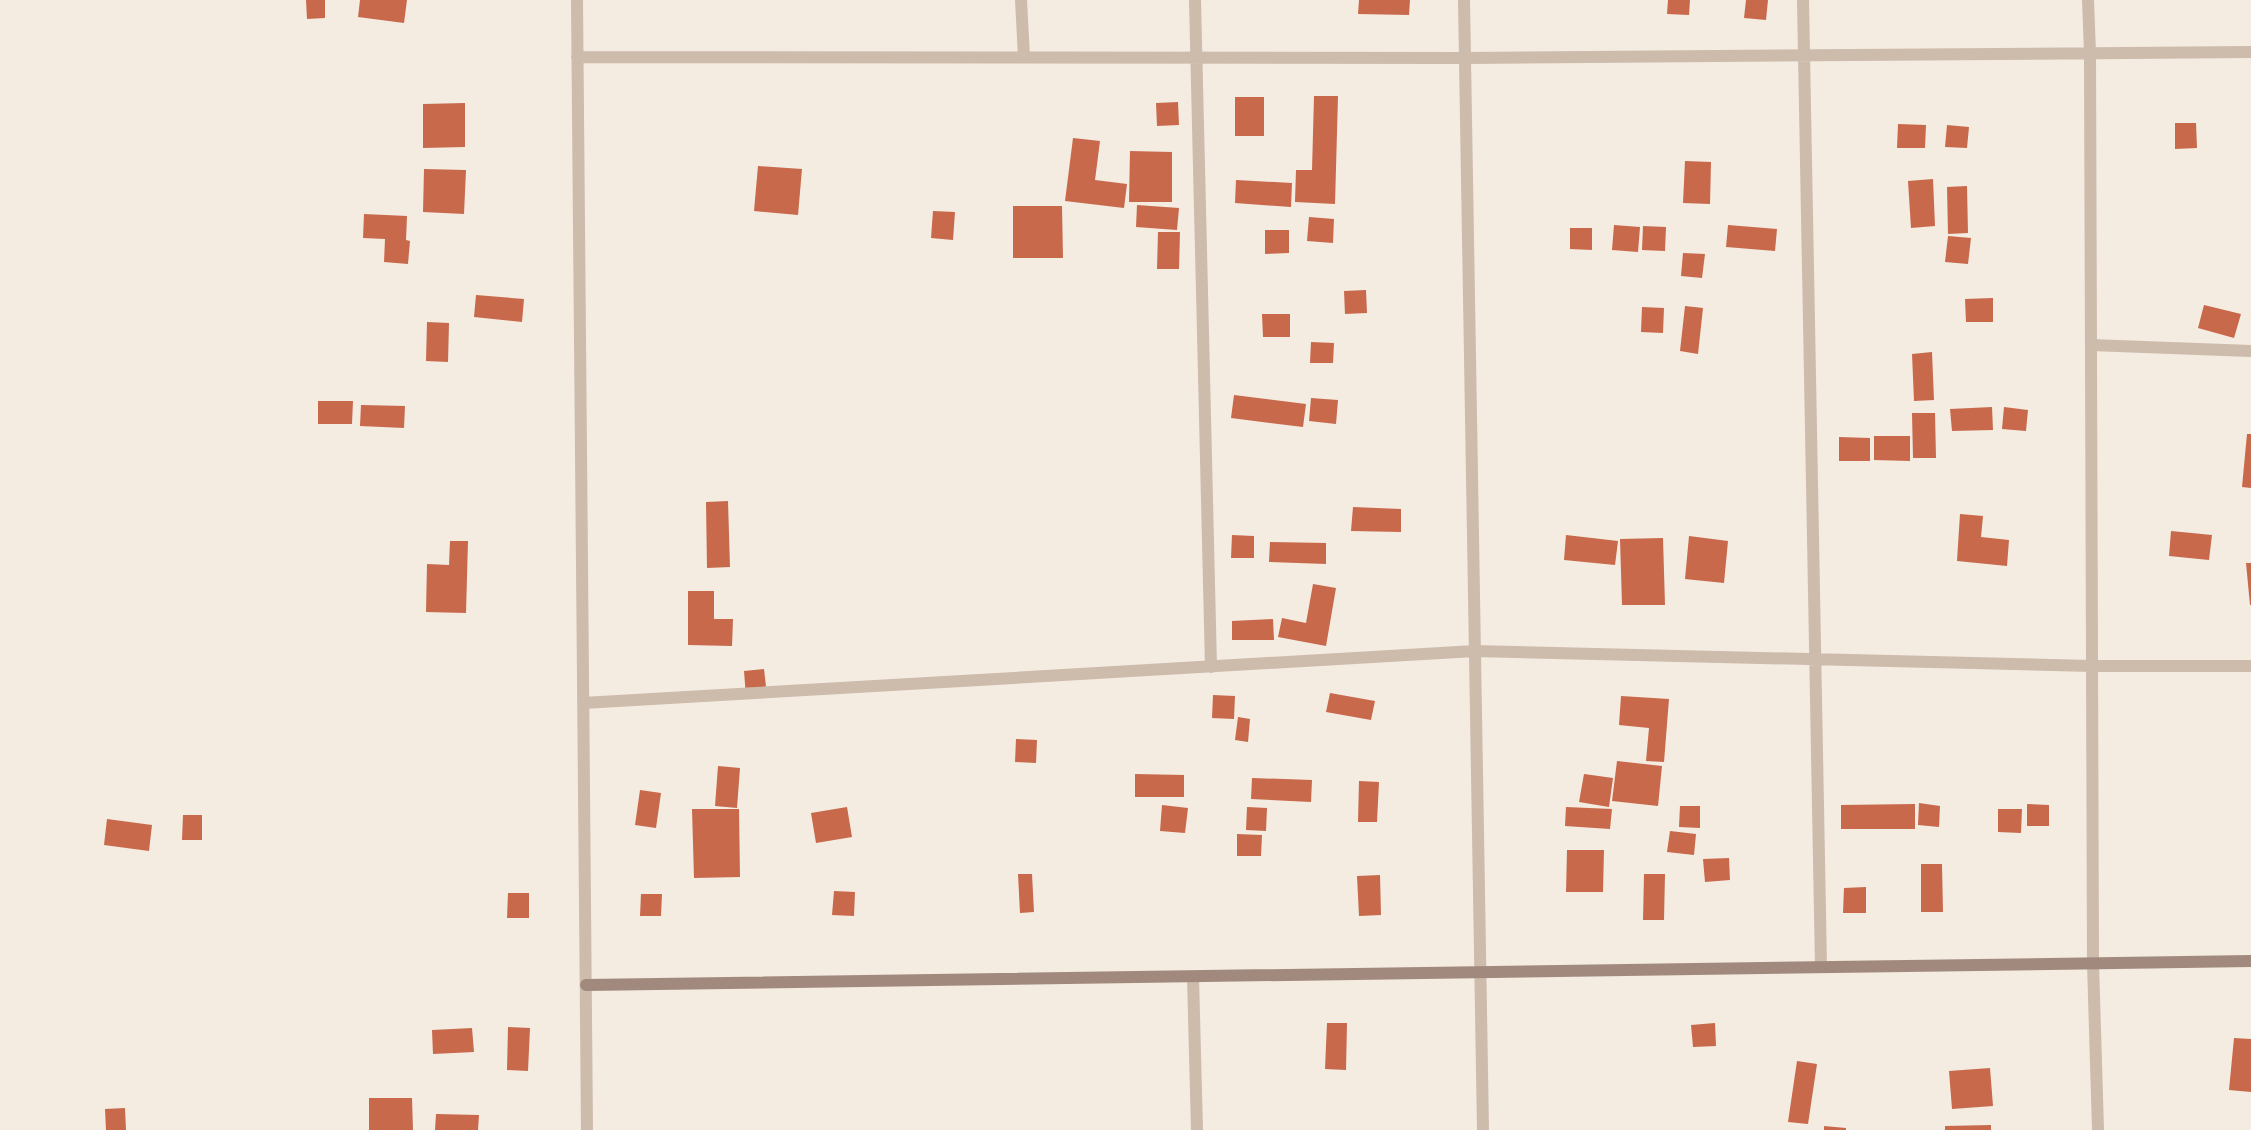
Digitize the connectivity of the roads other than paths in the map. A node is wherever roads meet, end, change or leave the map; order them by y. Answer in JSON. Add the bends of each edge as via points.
{"nodes":[{"id":1,"x":577,"y":0,"type":"edge"},
{"id":2,"x":1021,"y":0,"type":"edge"},
{"id":3,"x":1195,"y":0,"type":"edge"},
{"id":4,"x":1464,"y":0,"type":"edge"},
{"id":5,"x":1803,"y":0,"type":"edge"},
{"id":6,"x":2088,"y":0,"type":"edge"},
{"id":7,"x":2251,"y":52,"type":"edge"},
{"id":8,"x":2090,"y":53,"type":"junction"},
{"id":9,"x":1804,"y":55,"type":"junction"},
{"id":10,"x":577,"y":56,"type":"junction"},
{"id":11,"x":1024,"y":57,"type":"junction"},
{"id":12,"x":1195,"y":57,"type":"junction"},
{"id":13,"x":1465,"y":58,"type":"junction"},
{"id":14,"x":2091,"y":345,"type":"junction"},
{"id":15,"x":2251,"y":351,"type":"edge"},
{"id":16,"x":1475,"y":651,"type":"junction"},
{"id":17,"x":1816,"y":658,"type":"junction"},
{"id":18,"x":2092,"y":666,"type":"junction"},
{"id":19,"x":2251,"y":666,"type":"edge"},
{"id":20,"x":1210,"y":667,"type":"junction"},
{"id":21,"x":583,"y":703,"type":"junction"},
{"id":22,"x":2251,"y":961,"type":"edge"},
{"id":23,"x":2093,"y":964,"type":"junction"},
{"id":24,"x":1821,"y":967,"type":"junction"},
{"id":25,"x":1481,"y":972,"type":"junction"},
{"id":26,"x":1194,"y":976,"type":"junction"},
{"id":27,"x":586,"y":985,"type":"junction"},
{"id":28,"x":587,"y":1130,"type":"edge"},
{"id":29,"x":1198,"y":1130,"type":"edge"},
{"id":30,"x":1483,"y":1130,"type":"edge"},
{"id":31,"x":2098,"y":1130,"type":"edge"}],
"edges":[{"from":1,"to":10,"type":"street"},
{"from":2,"to":11,"type":"street"},
{"from":3,"to":12,"type":"street"},
{"from":4,"to":13,"type":"street"},
{"from":5,"to":9,"type":"street"},
{"from":6,"to":8,"type":"street"},
{"from":7,"to":8,"type":"street"},
{"from":8,"to":9,"type":"street"},
{"from":8,"to":14,"type":"street"},
{"from":9,"to":13,"type":"street"},
{"from":9,"to":17,"type":"street"},
{"from":10,"to":11,"type":"street"},
{"from":10,"to":21,"type":"street"},
{"from":11,"to":12,"type":"street"},
{"from":12,"to":13,"type":"street"},
{"from":12,"to":20,"type":"street"},
{"from":13,"to":16,"type":"street"},
{"from":14,"to":15,"type":"street"},
{"from":14,"to":18,"type":"street"},
{"from":16,"to":17,"type":"street"},
{"from":16,"to":20,"type":"street"},
{"from":16,"to":25,"type":"street"},
{"from":17,"to":18,"type":"street"},
{"from":17,"to":24,"type":"street"},
{"from":18,"to":19,"type":"street"},
{"from":18,"to":23,"type":"street"},
{"from":20,"to":21,"type":"street"},
{"from":21,"to":27,"type":"street"},
{"from":22,"to":23,"type":"street"},
{"from":23,"to":24,"type":"street"},
{"from":23,"to":31,"type":"street"},
{"from":24,"to":25,"type":"street"},
{"from":25,"to":26,"type":"street"},
{"from":25,"to":30,"type":"street"},
{"from":26,"to":27,"type":"street"},
{"from":26,"to":29,"type":"street"},
{"from":27,"to":28,"type":"street"}]}
